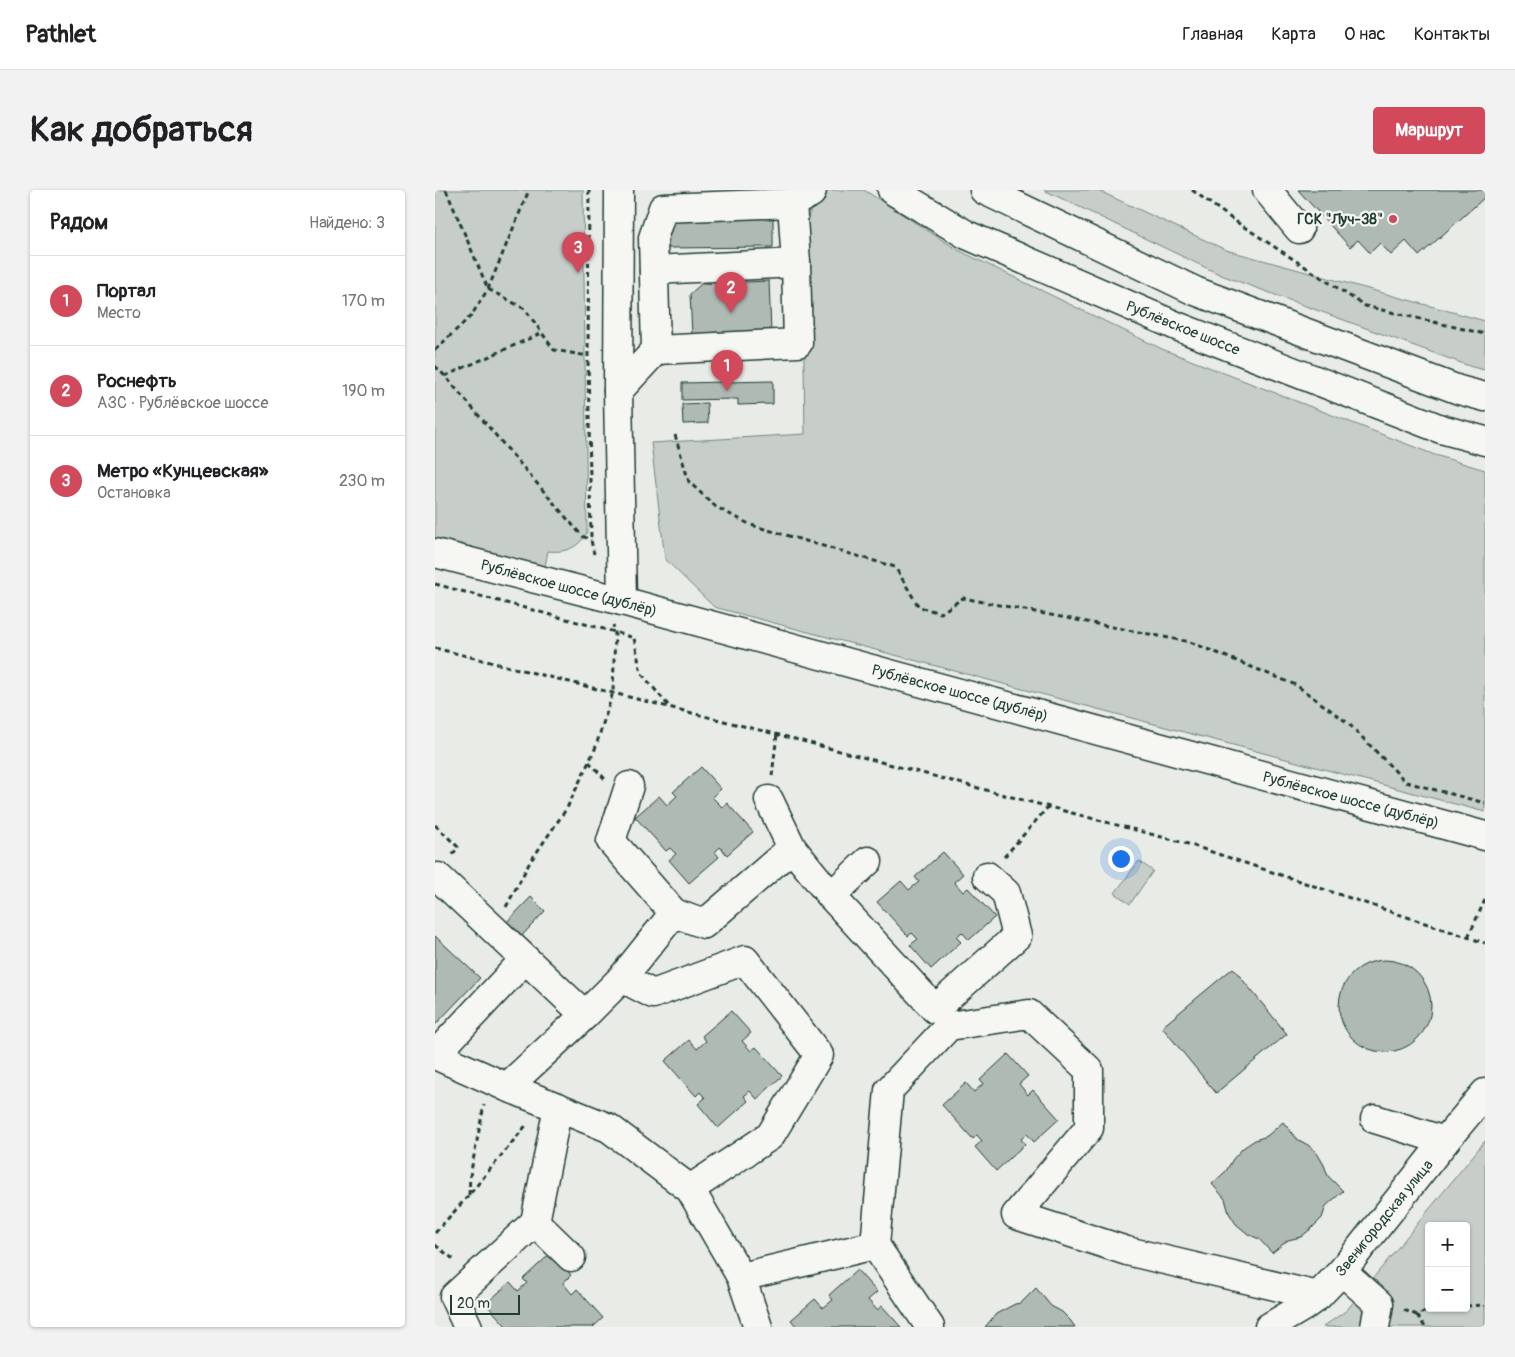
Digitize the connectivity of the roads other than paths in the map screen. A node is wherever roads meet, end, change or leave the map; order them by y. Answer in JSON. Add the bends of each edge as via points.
{"nodes":[{"id":1,"x":619,"y":190,"type":"edge"},
{"id":2,"x":892,"y":190,"type":"edge"},
{"id":3,"x":984,"y":190,"type":"edge"},
{"id":4,"x":1267,"y":190,"type":"edge"},
{"id":5,"x":802,"y":196,"type":"edge"},
{"id":6,"x":1299,"y":228,"type":"dead end"},
{"id":7,"x":796,"y":263,"type":"junction"},
{"id":8,"x":654,"y":270,"type":"junction"},
{"id":9,"x":656,"y":350,"type":"junction"},
{"id":10,"x":619,"y":390,"type":"junction"},
{"id":11,"x":1485,"y":397,"type":"edge"},
{"id":12,"x":1485,"y":441,"type":"edge"},
{"id":13,"x":435,"y":554,"type":"edge"},
{"id":14,"x":622,"y":601,"type":"junction"},
{"id":15,"x":629,"y":786,"type":"dead end"},
{"id":16,"x":769,"y":800,"type":"road end"},
{"id":17,"x":1485,"y":836,"type":"edge"},
{"id":18,"x":792,"y":848,"type":"junction"},
{"id":19,"x":868,"y":861,"type":"dead end"},
{"id":20,"x":987,"y":876,"type":"road end"},
{"id":21,"x":438,"y":877,"type":"dead end"},
{"id":22,"x":831,"y":896,"type":"junction"},
{"id":23,"x":675,"y":913,"type":"junction"},
{"id":24,"x":525,"y":959,"type":"junction"},
{"id":25,"x":622,"y":978,"type":"junction"},
{"id":26,"x":585,"y":1015,"type":"junction"},
{"id":27,"x":942,"y":1018,"type":"junction"},
{"id":28,"x":435,"y":1055,"type":"edge"},
{"id":29,"x":498,"y":1083,"type":"junction"},
{"id":30,"x":1485,"y":1093,"type":"edge"},
{"id":31,"x":552,"y":1105,"type":"junction"},
{"id":32,"x":1375,"y":1119,"type":"dead end"},
{"id":33,"x":1445,"y":1141,"type":"junction"},
{"id":34,"x":690,"y":1189,"type":"junction"},
{"id":35,"x":535,"y":1222,"type":"junction"},
{"id":36,"x":875,"y":1245,"type":"junction"},
{"id":37,"x":571,"y":1257,"type":"dead end"},
{"id":38,"x":1342,"y":1271,"type":"junction"},
{"id":39,"x":741,"y":1277,"type":"junction"},
{"id":40,"x":1318,"y":1296,"type":"junction"},
{"id":41,"x":1377,"y":1316,"type":"edge"},
{"id":42,"x":468,"y":1327,"type":"edge"},
{"id":43,"x":758,"y":1327,"type":"edge"},
{"id":44,"x":930,"y":1327,"type":"edge"},
{"id":45,"x":1269,"y":1327,"type":"edge"}],
"edges":[{"from":1,"to":10,"type":"street"},
{"from":2,"to":12,"type":"street","name":"Рублёвское шоссе","via":[[967,235],[1179,327],[1441,429]]},
{"from":3,"to":11,"type":"street","via":[[1195,291]]},
{"from":4,"to":6,"type":"street"},
{"from":5,"to":7,"type":"street"},
{"from":5,"to":8,"type":"street","via":[[663,208],[653,238]]},
{"from":7,"to":8,"type":"street"},
{"from":7,"to":9,"type":"street","via":[[798,343]]},
{"from":8,"to":9,"type":"street"},
{"from":9,"to":10,"type":"street"},
{"from":10,"to":14,"type":"street"},
{"from":13,"to":14,"type":"street","name":"Рублёвское шоссе (дублёр)"},
{"from":14,"to":17,"type":"street","name":"Рублёвское шоссе (дублёр)"},
{"from":15,"to":23,"type":"street","via":[[611,841]]},
{"from":16,"to":18,"type":"street"},
{"from":18,"to":22,"type":"street"},
{"from":18,"to":23,"type":"street","via":[[704,924]]},
{"from":19,"to":22,"type":"street"},
{"from":20,"to":27,"type":"street","via":[[1006,893],[1017,936]]},
{"from":21,"to":24,"type":"street"},
{"from":22,"to":27,"type":"street"},
{"from":23,"to":25,"type":"street"},
{"from":24,"to":26,"type":"street"},
{"from":24,"to":28,"type":"street"},
{"from":25,"to":26,"type":"street"},
{"from":25,"to":34,"type":"street","via":[[653,994],[745,960],[819,1055],[770,1136]]},
{"from":26,"to":29,"type":"street"},
{"from":27,"to":36,"type":"street","via":[[889,1090]]},
{"from":27,"to":40,"type":"street","via":[[1029,1014],[1089,1070],[1089,1128],[1017,1215],[1127,1250]]},
{"from":28,"to":29,"type":"street"},
{"from":29,"to":31,"type":"street"},
{"from":30,"to":33,"type":"street","name":"Звенигородская улица"},
{"from":31,"to":34,"type":"street","via":[[609,1128]]},
{"from":31,"to":35,"type":"street"},
{"from":32,"to":33,"type":"street"},
{"from":33,"to":38,"type":"street","name":"Звенигородская улица"},
{"from":34,"to":39,"type":"street"},
{"from":35,"to":37,"type":"street"},
{"from":35,"to":42,"type":"street","via":[[454,1297]]},
{"from":36,"to":39,"type":"street"},
{"from":36,"to":44,"type":"street"},
{"from":38,"to":40,"type":"street","name":"Звенигородская улица"},
{"from":38,"to":41,"type":"street"},
{"from":39,"to":43,"type":"street"},
{"from":40,"to":45,"type":"street","name":"Звенигородская улица"}]}
